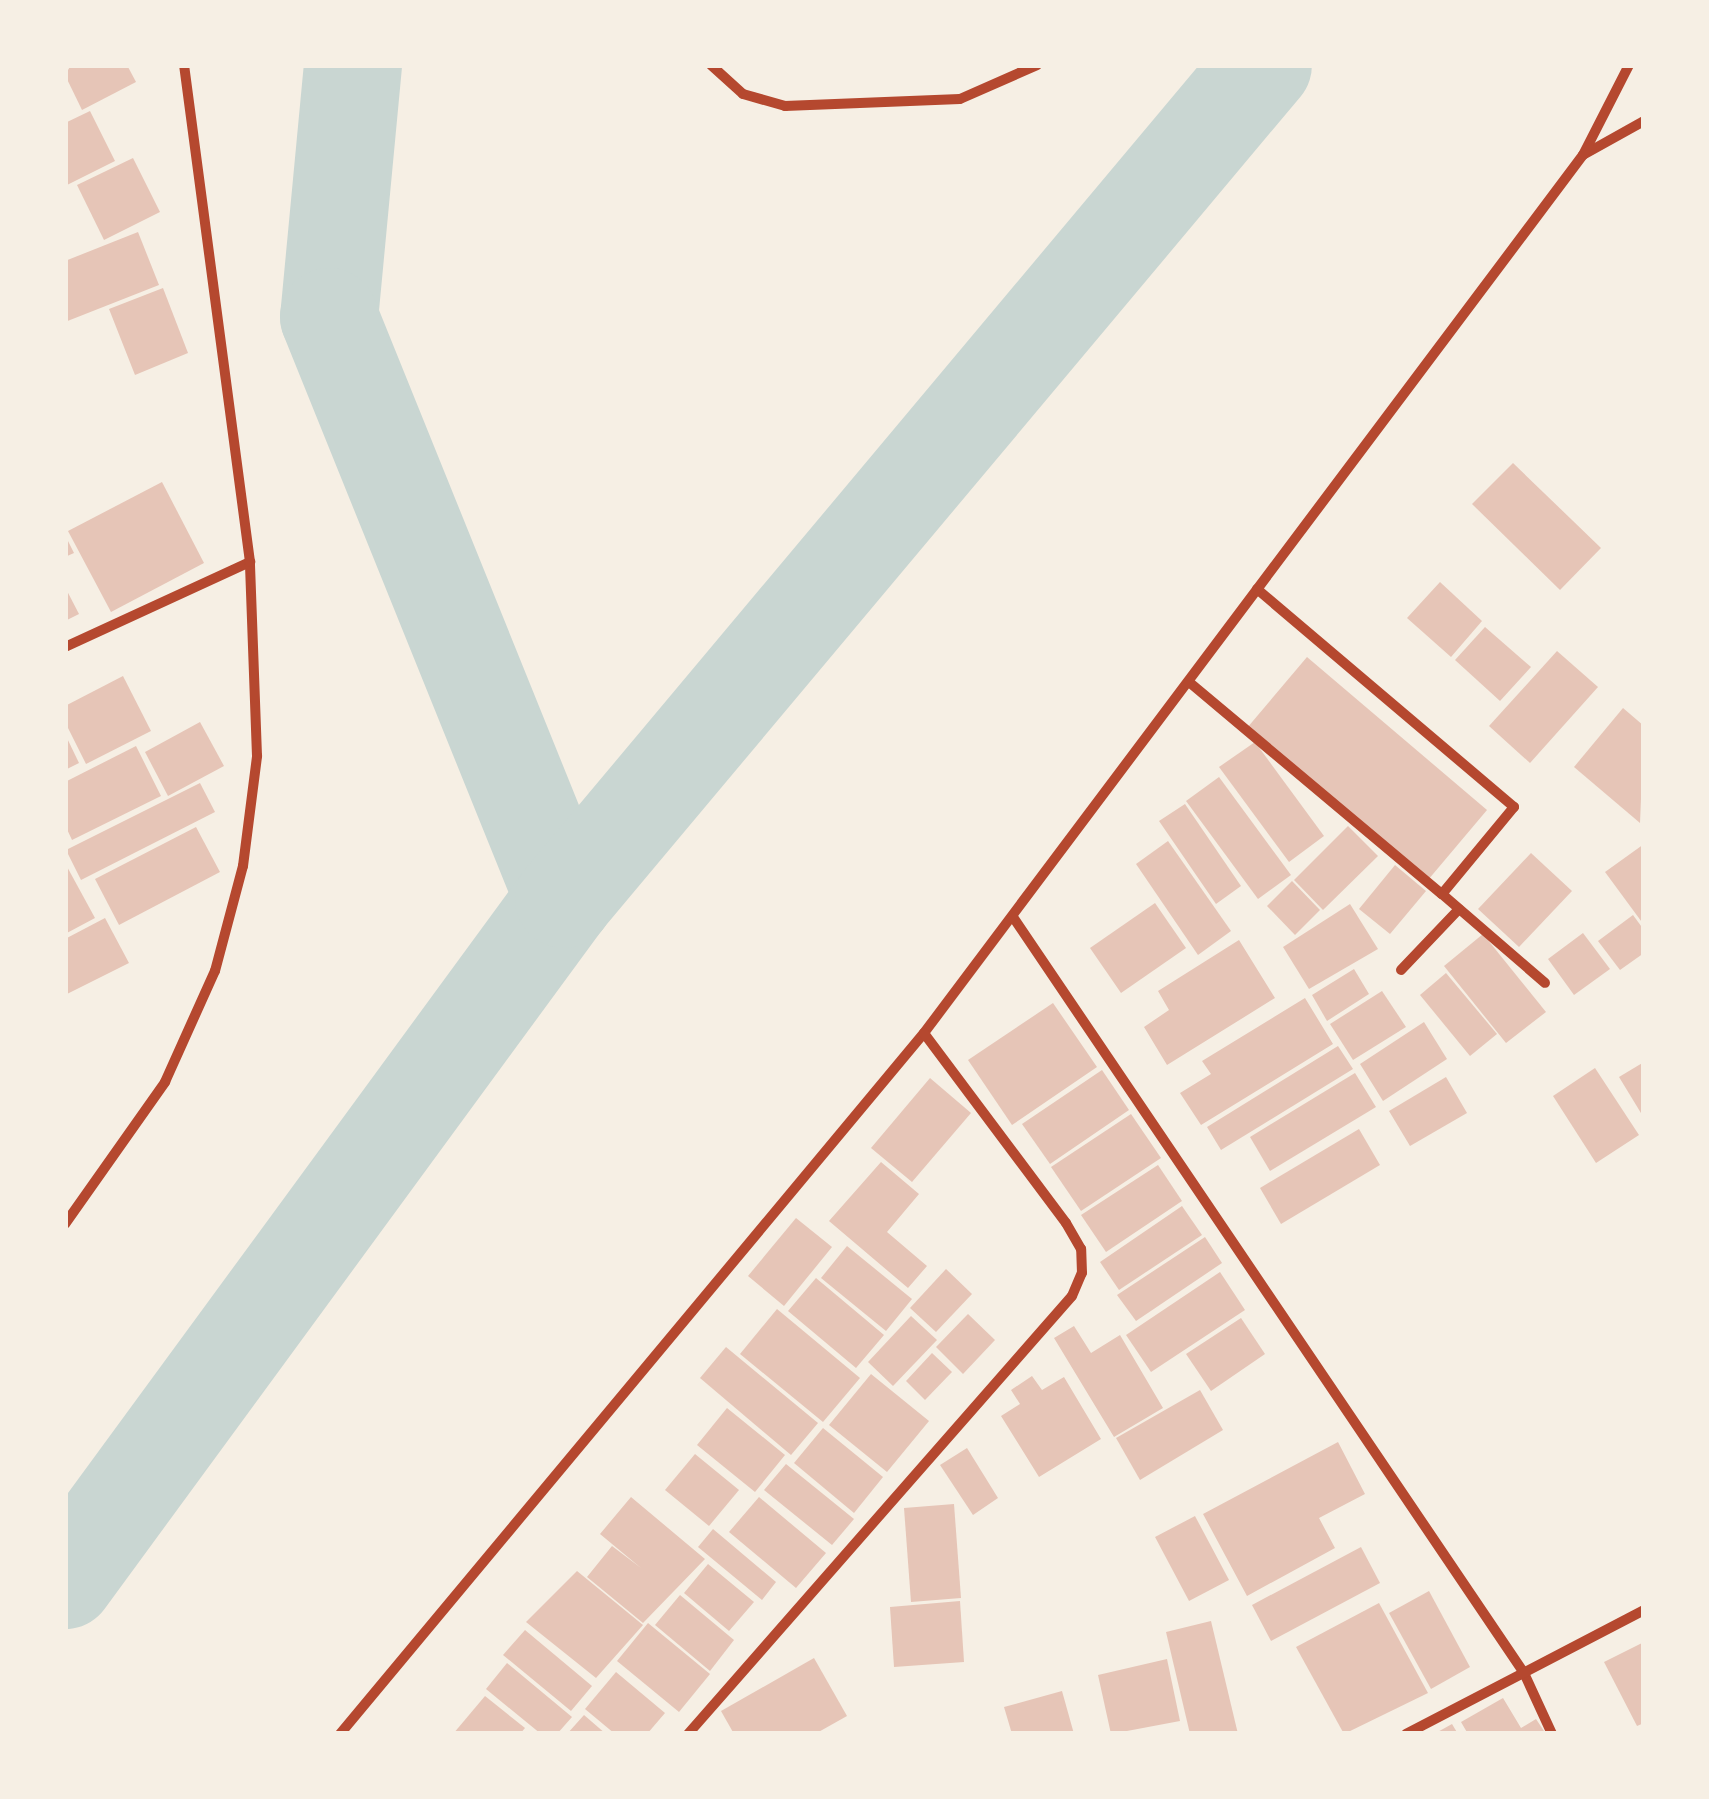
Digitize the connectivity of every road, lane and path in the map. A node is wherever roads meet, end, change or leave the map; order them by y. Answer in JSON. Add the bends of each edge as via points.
{"nodes":[{"id":1,"x":184,"y":65,"type":"edge"},
{"id":2,"x":711,"y":65,"type":"edge"},
{"id":3,"x":1037,"y":65,"type":"edge"},
{"id":4,"x":1629,"y":65,"type":"edge"},
{"id":5,"x":1644,"y":121,"type":"edge"},
{"id":6,"x":1582,"y":156,"type":"junction"},
{"id":7,"x":250,"y":562,"type":"junction"},
{"id":8,"x":1257,"y":589,"type":"junction"},
{"id":9,"x":65,"y":647,"type":"edge"},
{"id":10,"x":1188,"y":682,"type":"junction"},
{"id":11,"x":1442,"y":894,"type":"junction"},
{"id":12,"x":1459,"y":909,"type":"junction"},
{"id":13,"x":1013,"y":917,"type":"junction"},
{"id":14,"x":1400,"y":970,"type":"dead end"},
{"id":15,"x":1545,"y":983,"type":"dead end"},
{"id":16,"x":924,"y":1033,"type":"junction"},
{"id":17,"x":65,"y":1224,"type":"edge"},
{"id":18,"x":1644,"y":1610,"type":"edge"},
{"id":19,"x":1524,"y":1673,"type":"junction"},
{"id":20,"x":340,"y":1734,"type":"edge"},
{"id":21,"x":688,"y":1734,"type":"edge"},
{"id":22,"x":1406,"y":1734,"type":"edge"},
{"id":23,"x":1552,"y":1734,"type":"edge"}],
"edges":[{"from":1,"to":7,"type":"street"},
{"from":2,"to":3,"type":"street","via":[[743,94],[785,106],[960,99]]},
{"from":4,"to":6,"type":"street"},
{"from":5,"to":6,"type":"street"},
{"from":6,"to":8,"type":"street"},
{"from":7,"to":9,"type":"street"},
{"from":7,"to":17,"type":"street","via":[[257,756],[243,866],[216,970],[165,1082]]},
{"from":8,"to":10,"type":"street"},
{"from":8,"to":11,"type":"street","via":[[1514,808]]},
{"from":10,"to":11,"type":"street"},
{"from":10,"to":13,"type":"street"},
{"from":11,"to":12,"type":"street"},
{"from":12,"to":14,"type":"street"},
{"from":12,"to":15,"type":"street"},
{"from":13,"to":16,"type":"street"},
{"from":13,"to":19,"type":"street"},
{"from":16,"to":20,"type":"street"},
{"from":16,"to":21,"type":"street","via":[[1066,1224],[1081,1250],[1082,1273],[1072,1296]]},
{"from":18,"to":19,"type":"street"},
{"from":19,"to":22,"type":"street"},
{"from":19,"to":23,"type":"street"}]}
